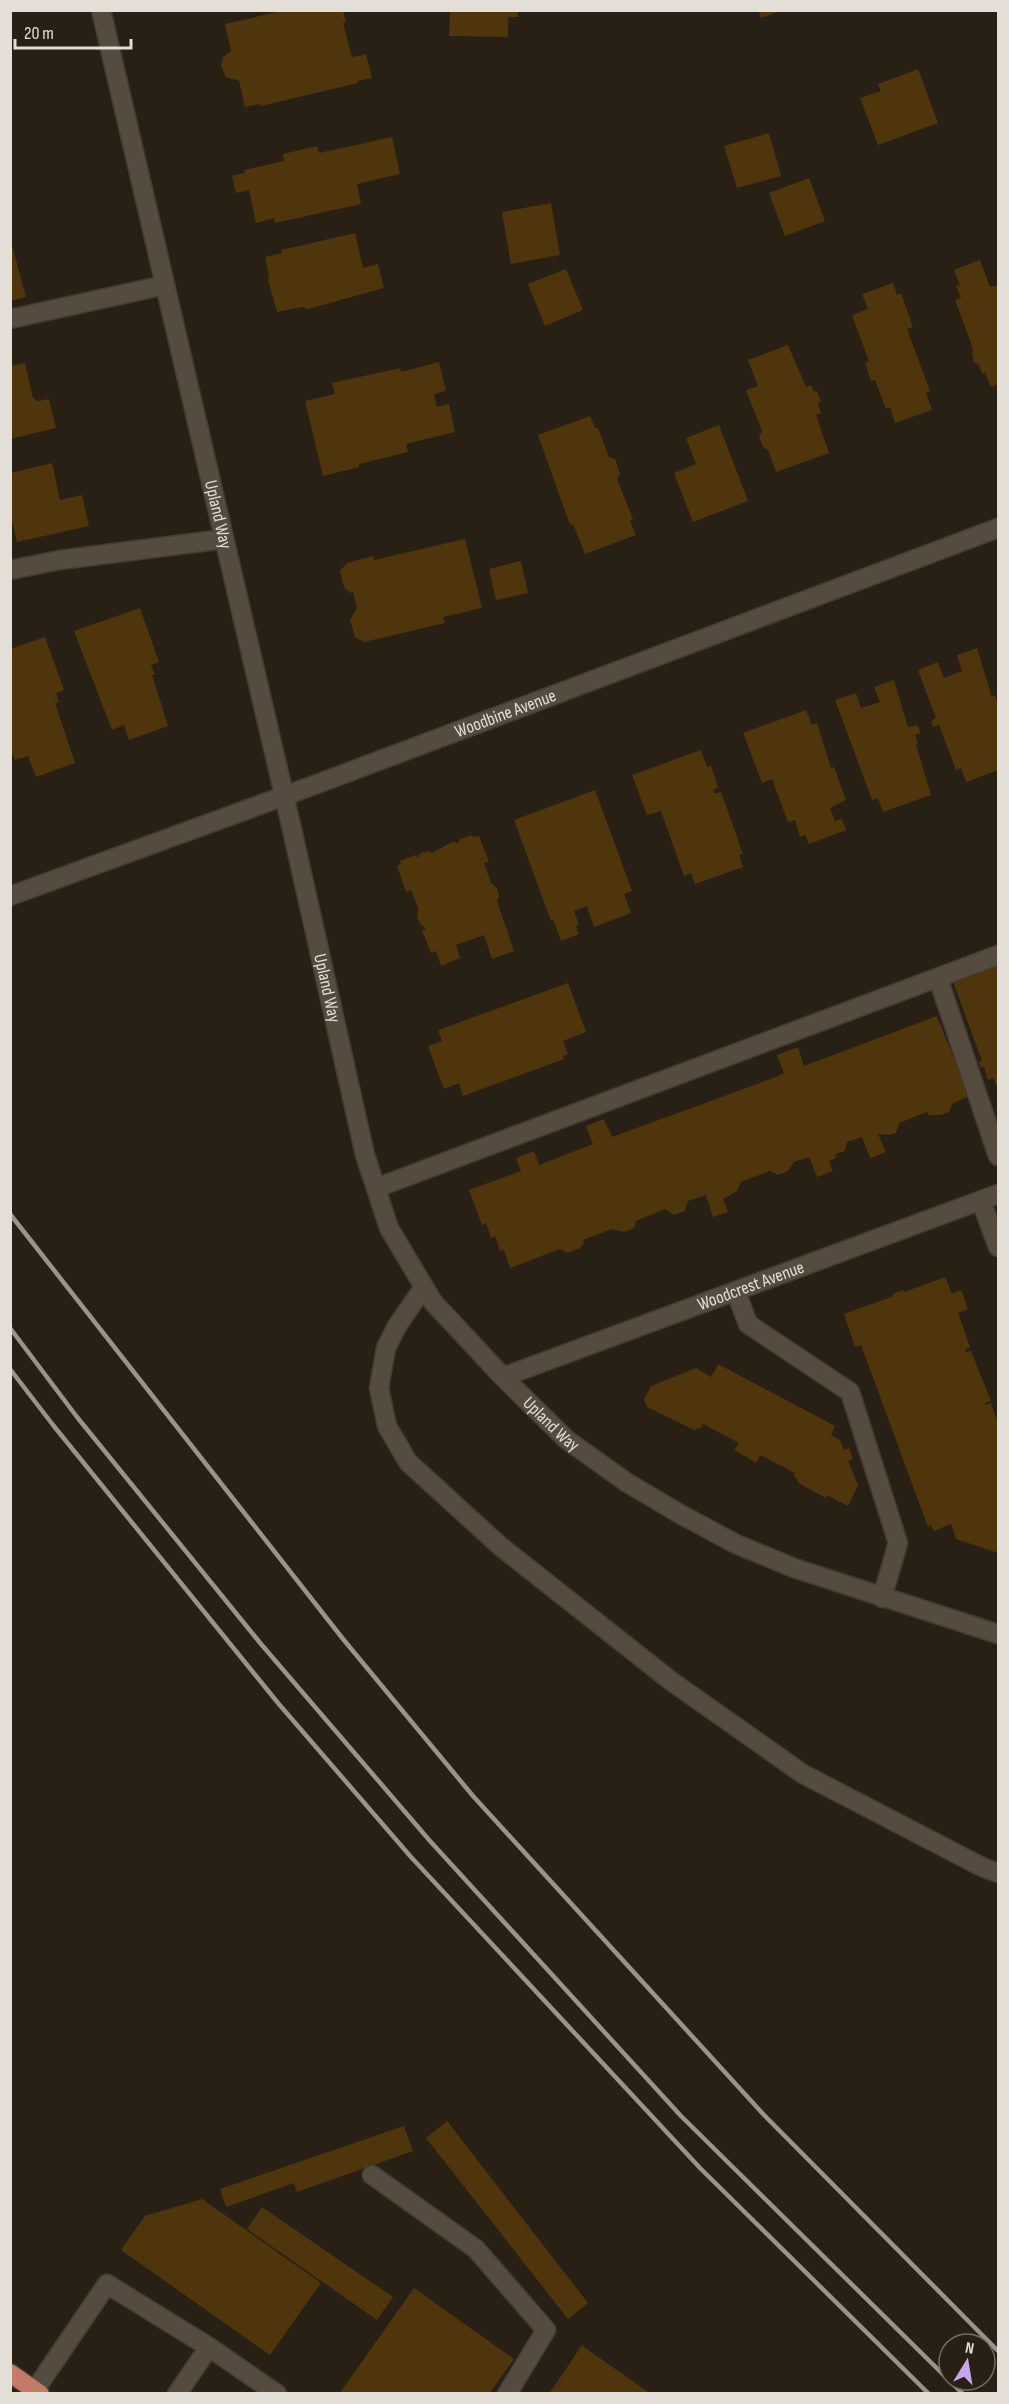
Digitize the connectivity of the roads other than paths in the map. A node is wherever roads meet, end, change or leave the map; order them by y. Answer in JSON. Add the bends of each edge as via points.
{"nodes":[{"id":1,"x":101,"y":10,"type":"edge"},
{"id":2,"x":165,"y":285,"type":"junction"},
{"id":3,"x":10,"y":319,"type":"edge"},
{"id":4,"x":999,"y":528,"type":"edge"},
{"id":5,"x":224,"y":539,"type":"junction"},
{"id":6,"x":10,"y":570,"type":"edge"},
{"id":7,"x":284,"y":796,"type":"junction"},
{"id":8,"x":10,"y":896,"type":"edge"},
{"id":9,"x":999,"y":955,"type":"edge"},
{"id":10,"x":938,"y":978,"type":"junction"},
{"id":11,"x":999,"y":1156,"type":"edge"},
{"id":12,"x":376,"y":1188,"type":"junction"},
{"id":13,"x":990,"y":1198,"type":"edge"},
{"id":14,"x":999,"y":1247,"type":"edge"},
{"id":15,"x":424,"y":1287,"type":"junction"},
{"id":16,"x":736,"y":1292,"type":"junction"},
{"id":17,"x":503,"y":1377,"type":"junction"},
{"id":18,"x":882,"y":1598,"type":"junction"},
{"id":19,"x":999,"y":1634,"type":"edge"},
{"id":20,"x":999,"y":1873,"type":"edge"},
{"id":21,"x":372,"y":2175,"type":"dead end"},
{"id":22,"x":209,"y":2347,"type":"junction"},
{"id":23,"x":10,"y":2373,"type":"edge"},
{"id":24,"x":37,"y":2392,"type":"edge"},
{"id":25,"x":177,"y":2394,"type":"edge"},
{"id":26,"x":277,"y":2394,"type":"edge"},
{"id":27,"x":507,"y":2394,"type":"edge"}],
"edges":[{"from":1,"to":2,"type":"street","name":"Upland Way"},
{"from":2,"to":3,"type":"street"},
{"from":2,"to":5,"type":"street","name":"Upland Way"},
{"from":4,"to":7,"type":"street","name":"Woodbine Avenue"},
{"from":5,"to":6,"type":"street"},
{"from":5,"to":7,"type":"street","name":"Upland Way"},
{"from":7,"to":8,"type":"street","name":"Woodbine Avenue"},
{"from":7,"to":12,"type":"street","name":"Upland Way","via":[[365,1155]]},
{"from":9,"to":10,"type":"street"},
{"from":10,"to":11,"type":"street"},
{"from":10,"to":12,"type":"street"},
{"from":12,"to":15,"type":"street","name":"Upland Way","via":[[389,1228]]},
{"from":13,"to":14,"type":"street"},
{"from":13,"to":16,"type":"street","name":"Woodcrest Avenue"},
{"from":15,"to":17,"type":"street","name":"Upland Way","via":[[433,1302]]},
{"from":15,"to":20,"type":"street","via":[[386,1348],[379,1388],[387,1426],[408,1462],[500,1546],[671,1682],[803,1774],[981,1868]]},
{"from":16,"to":17,"type":"street","name":"Woodcrest Avenue"},
{"from":16,"to":18,"type":"street","via":[[748,1324],[850,1392],[898,1542]]},
{"from":17,"to":18,"type":"street","name":"Upland Way","via":[[566,1439],[680,1514],[736,1544]]},
{"from":18,"to":19,"type":"street","name":"Upland Way"},
{"from":21,"to":27,"type":"street","via":[[476,2249],[546,2330]]},
{"from":22,"to":24,"type":"street","via":[[107,2284]]},
{"from":22,"to":25,"type":"street"},
{"from":22,"to":26,"type":"street"},
{"from":23,"to":24,"type":"highway"}]}
